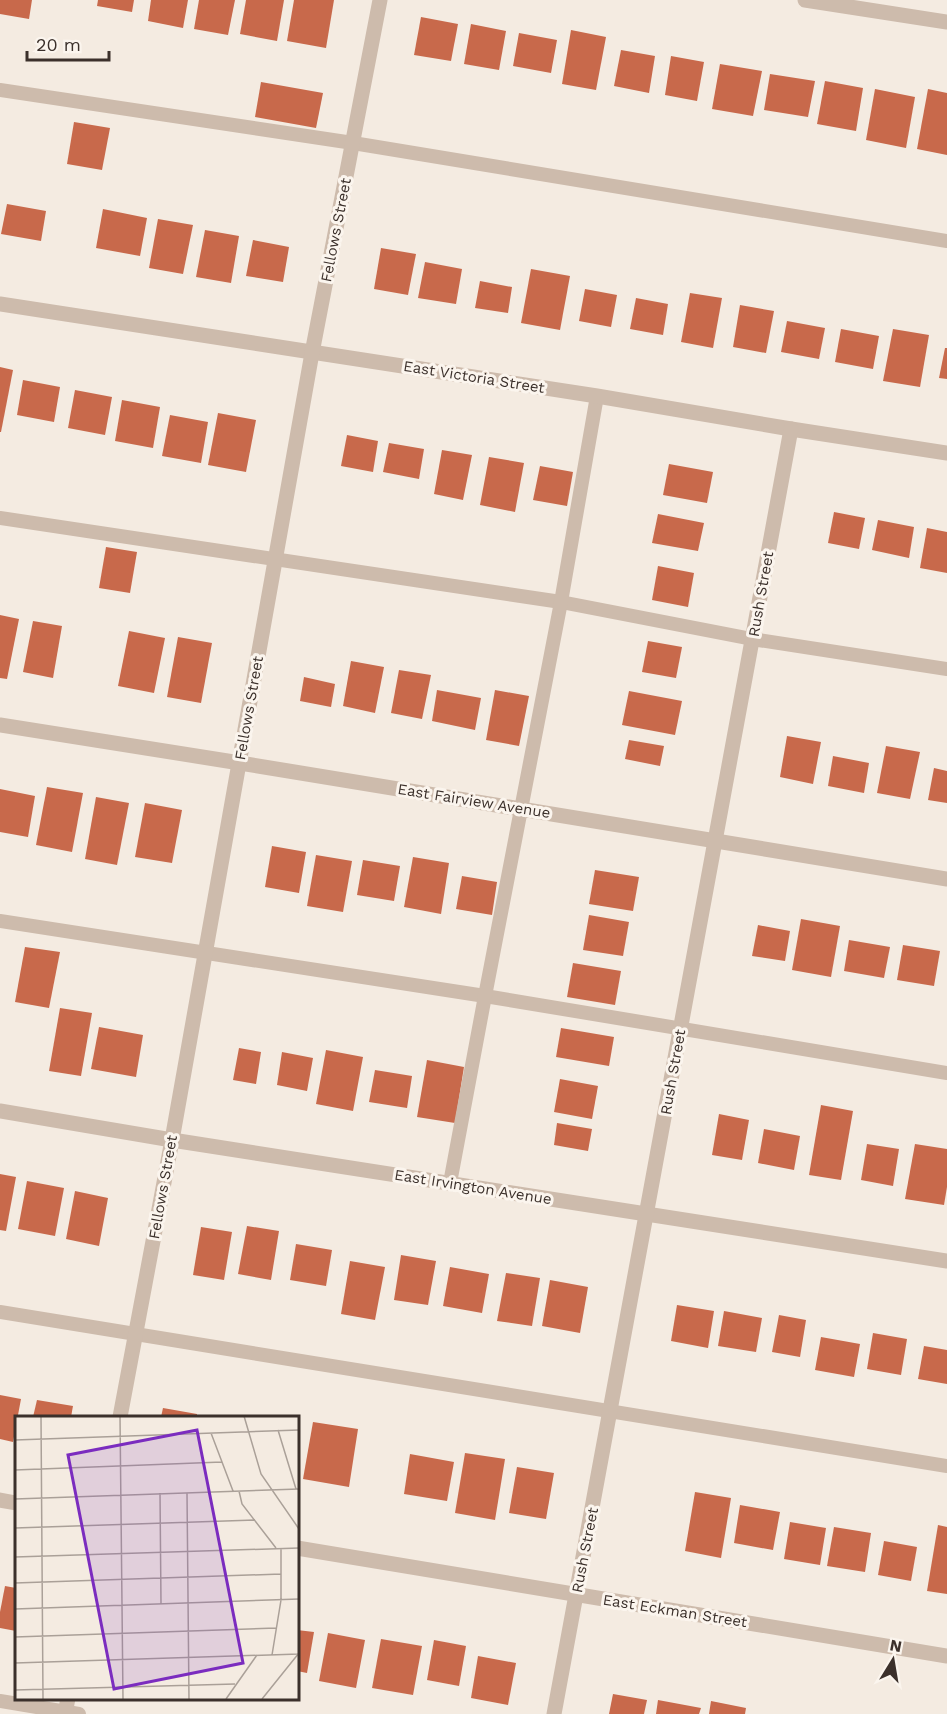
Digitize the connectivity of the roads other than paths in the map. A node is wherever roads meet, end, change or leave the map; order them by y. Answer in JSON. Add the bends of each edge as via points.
{"nodes":[{"id":1,"x":380,"y":0,"type":"edge"},
{"id":2,"x":805,"y":0,"type":"edge"},
{"id":3,"x":947,"y":22,"type":"edge"},
{"id":4,"x":0,"y":90,"type":"edge"},
{"id":5,"x":353,"y":143,"type":"junction"},
{"id":6,"x":947,"y":241,"type":"edge"},
{"id":7,"x":0,"y":304,"type":"edge"},
{"id":8,"x":312,"y":353,"type":"junction"},
{"id":9,"x":597,"y":396,"type":"junction"},
{"id":10,"x":791,"y":429,"type":"junction"},
{"id":11,"x":947,"y":453,"type":"edge"},
{"id":12,"x":0,"y":518,"type":"edge"},
{"id":13,"x":276,"y":560,"type":"junction"},
{"id":14,"x":561,"y":602,"type":"junction"},
{"id":15,"x":752,"y":639,"type":"junction"},
{"id":16,"x":947,"y":669,"type":"edge"},
{"id":17,"x":0,"y":725,"type":"edge"},
{"id":18,"x":240,"y":763,"type":"junction"},
{"id":19,"x":520,"y":809,"type":"junction"},
{"id":20,"x":715,"y":841,"type":"junction"},
{"id":21,"x":947,"y":879,"type":"edge"},
{"id":22,"x":0,"y":921,"type":"edge"},
{"id":23,"x":205,"y":953,"type":"junction"},
{"id":24,"x":485,"y":996,"type":"junction"},
{"id":25,"x":681,"y":1029,"type":"junction"},
{"id":26,"x":947,"y":1072,"type":"edge"},
{"id":27,"x":0,"y":1111,"type":"edge"},
{"id":28,"x":172,"y":1140,"type":"junction"},
{"id":29,"x":450,"y":1183,"type":"junction"},
{"id":30,"x":647,"y":1214,"type":"junction"},
{"id":31,"x":947,"y":1261,"type":"edge"},
{"id":32,"x":0,"y":1312,"type":"edge"},
{"id":33,"x":136,"y":1335,"type":"junction"},
{"id":34,"x":611,"y":1411,"type":"junction"},
{"id":35,"x":120,"y":1416,"type":"edge"},
{"id":36,"x":947,"y":1466,"type":"edge"},
{"id":37,"x":0,"y":1500,"type":"edge"},
{"id":38,"x":15,"y":1503,"type":"edge"},
{"id":39,"x":298,"y":1548,"type":"edge"},
{"id":40,"x":576,"y":1594,"type":"junction"},
{"id":41,"x":947,"y":1656,"type":"edge"},
{"id":42,"x":0,"y":1701,"type":"edge"},
{"id":43,"x":69,"y":1709,"type":"edge"},
{"id":44,"x":554,"y":1714,"type":"edge"}],
"edges":[{"from":1,"to":5,"type":"street","name":"Fellows Street"},
{"from":2,"to":3,"type":"street"},
{"from":4,"to":5,"type":"lane"},
{"from":5,"to":6,"type":"lane"},
{"from":5,"to":8,"type":"street","name":"Fellows Street"},
{"from":7,"to":8,"type":"street","name":"East Victoria Street"},
{"from":8,"to":9,"type":"street","name":"East Victoria Street"},
{"from":8,"to":13,"type":"street","name":"Fellows Street"},
{"from":9,"to":10,"type":"street","name":"East Victoria Street"},
{"from":9,"to":14,"type":"lane"},
{"from":10,"to":11,"type":"street","name":"East Victoria Street"},
{"from":10,"to":15,"type":"street","name":"Rush Street"},
{"from":12,"to":13,"type":"lane"},
{"from":13,"to":14,"type":"lane"},
{"from":13,"to":18,"type":"street","name":"Fellows Street"},
{"from":14,"to":15,"type":"lane"},
{"from":14,"to":19,"type":"lane"},
{"from":15,"to":16,"type":"lane"},
{"from":15,"to":20,"type":"street","name":"Rush Street"},
{"from":17,"to":18,"type":"street","name":"East Fairview Avenue"},
{"from":18,"to":19,"type":"street","name":"East Fairview Avenue"},
{"from":18,"to":23,"type":"street","name":"Fellows Street"},
{"from":19,"to":20,"type":"street","name":"East Fairview Avenue"},
{"from":19,"to":24,"type":"lane"},
{"from":20,"to":21,"type":"street","name":"East Fairview Avenue"},
{"from":20,"to":25,"type":"street","name":"Rush Street"},
{"from":22,"to":23,"type":"lane"},
{"from":23,"to":24,"type":"lane"},
{"from":23,"to":28,"type":"street","name":"Fellows Street"},
{"from":24,"to":25,"type":"lane"},
{"from":24,"to":29,"type":"lane"},
{"from":25,"to":26,"type":"lane"},
{"from":25,"to":30,"type":"street","name":"Rush Street"},
{"from":27,"to":28,"type":"street","name":"East Irvington Avenue"},
{"from":28,"to":29,"type":"street","name":"East Irvington Avenue"},
{"from":28,"to":33,"type":"street","name":"Fellows Street"},
{"from":29,"to":30,"type":"street","name":"East Irvington Avenue"},
{"from":30,"to":31,"type":"street","name":"East Irvington Avenue"},
{"from":30,"to":34,"type":"street","name":"Rush Street"},
{"from":32,"to":33,"type":"lane"},
{"from":33,"to":34,"type":"lane"},
{"from":33,"to":35,"type":"street","name":"Fellows Street"},
{"from":34,"to":36,"type":"lane"},
{"from":34,"to":40,"type":"street","name":"Rush Street"},
{"from":37,"to":38,"type":"street"},
{"from":39,"to":40,"type":"street","name":"East Eckman Street"},
{"from":40,"to":41,"type":"street","name":"East Eckman Street"},
{"from":40,"to":44,"type":"street","name":"Rush Street"},
{"from":42,"to":43,"type":"lane"}]}
